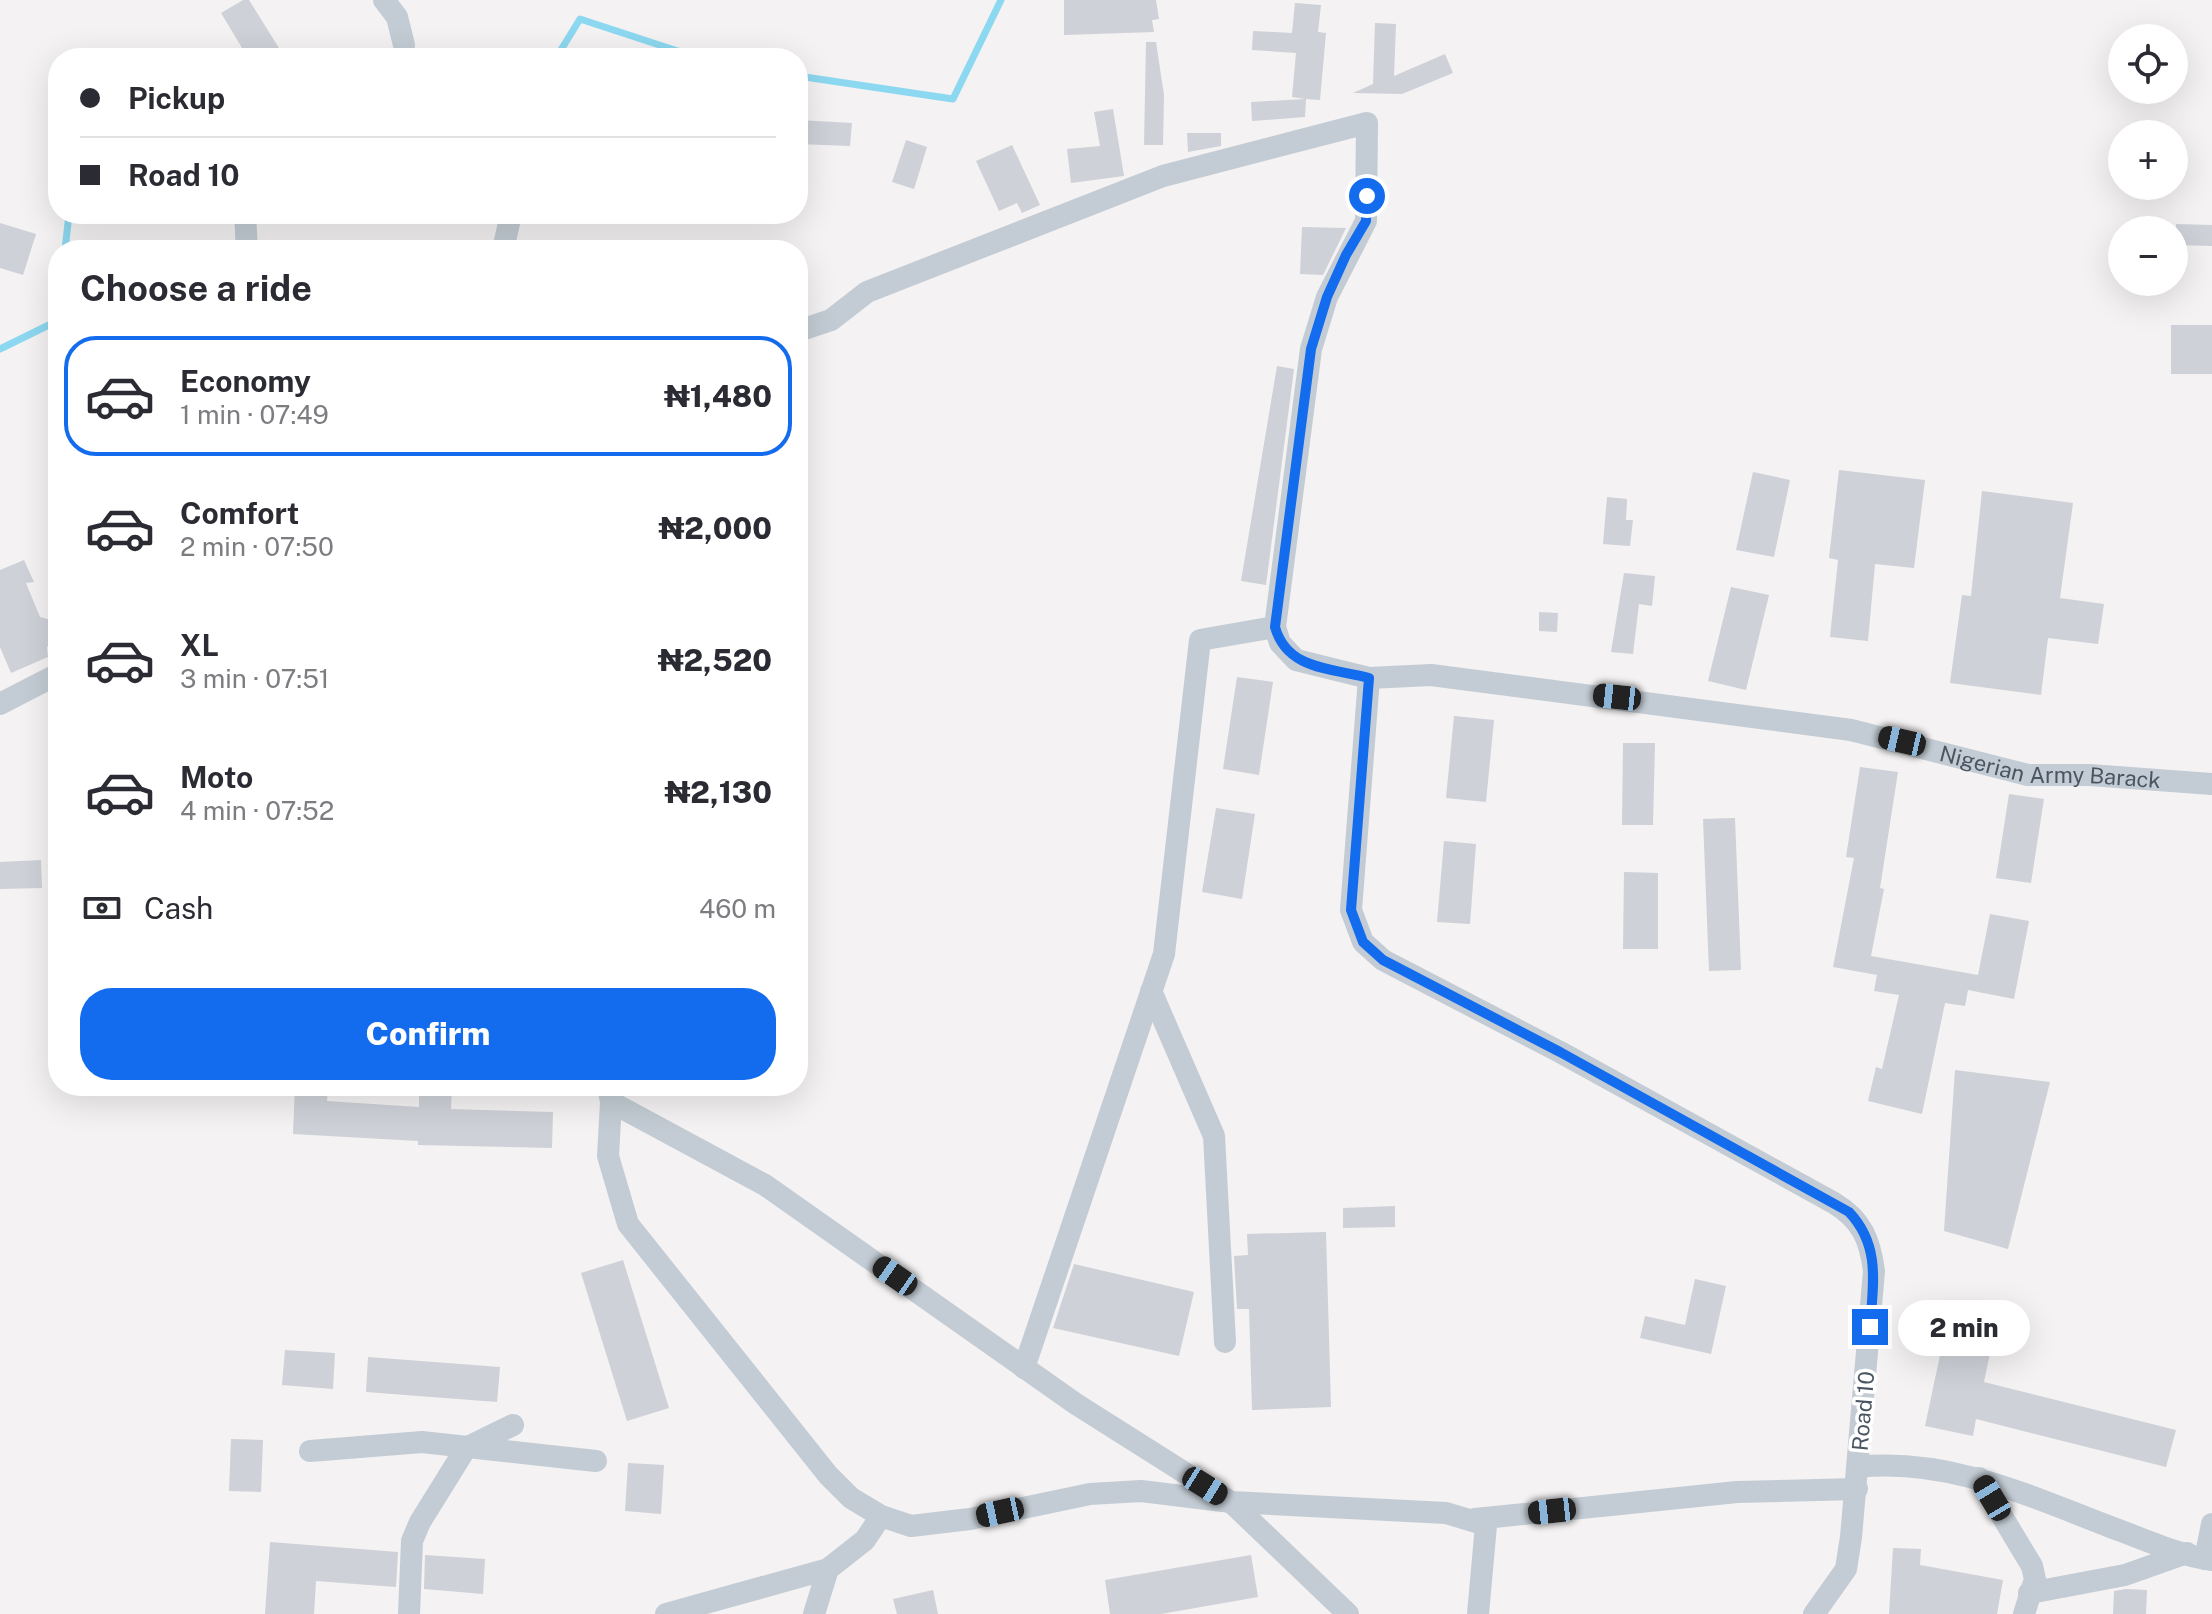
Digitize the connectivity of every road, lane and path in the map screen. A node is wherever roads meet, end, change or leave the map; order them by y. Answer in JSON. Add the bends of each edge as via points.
{"nodes":[{"id":1,"x":384,"y":0,"type":"edge"},
{"id":2,"x":404,"y":45,"type":"dead end"},
{"id":3,"x":808,"y":328,"type":"edge"},
{"id":4,"x":1275,"y":627,"type":"junction"},
{"id":5,"x":1369,"y":678,"type":"junction"},
{"id":6,"x":48,"y":679,"type":"edge"},
{"id":7,"x":0,"y":704,"type":"edge"},
{"id":8,"x":2212,"y":784,"type":"edge"},
{"id":9,"x":1151,"y":991,"type":"junction"},
{"id":10,"x":610,"y":1096,"type":"edge"},
{"id":11,"x":613,"y":1096,"type":"edge"},
{"id":12,"x":1225,"y":1342,"type":"dead end"},
{"id":13,"x":1024,"y":1368,"type":"junction"},
{"id":14,"x":513,"y":1425,"type":"dead end"},
{"id":15,"x":466,"y":1448,"type":"junction"},
{"id":16,"x":310,"y":1451,"type":"dead end"},
{"id":17,"x":596,"y":1461,"type":"dead end"},
{"id":18,"x":1858,"y":1478,"type":"junction"},
{"id":19,"x":1979,"y":1478,"type":"junction"},
{"id":20,"x":1231,"y":1502,"type":"junction"},
{"id":21,"x":881,"y":1516,"type":"junction"},
{"id":22,"x":1475,"y":1519,"type":"junction"},
{"id":23,"x":2212,"y":1524,"type":"edge"},
{"id":24,"x":2201,"y":1557,"type":"edge"},
{"id":25,"x":828,"y":1569,"type":"junction"},
{"id":26,"x":2027,"y":1604,"type":"edge"},
{"id":27,"x":409,"y":1614,"type":"edge"},
{"id":28,"x":666,"y":1614,"type":"edge"},
{"id":29,"x":814,"y":1614,"type":"edge"},
{"id":30,"x":1348,"y":1614,"type":"edge"},
{"id":31,"x":1478,"y":1614,"type":"edge"},
{"id":32,"x":1814,"y":1614,"type":"edge"}],
"edges":[{"from":1,"to":2,"type":"street","via":[[397,17]]},
{"from":3,"to":4,"type":"street","via":[[831,320],[867,292],[1163,176],[1367,123],[1366,221],[1327,297],[1311,349]]},
{"from":4,"to":5,"type":"street","name":"Nigerian Army Barack","via":[[1280,643],[1296,660]]},
{"from":4,"to":9,"type":"street","via":[[1200,640],[1164,954]]},
{"from":5,"to":8,"type":"street","name":"Nigerian Army Barack","via":[[1431,675],[1851,730],[2028,775]]},
{"from":5,"to":18,"type":"street","name":"Road 10","via":[[1351,910],[1363,942],[1383,960],[1834,1203],[1859,1223],[1871,1244],[1874,1271]]},
{"from":6,"to":7,"type":"street"},
{"from":9,"to":12,"type":"street","via":[[1214,1136]]},
{"from":9,"to":13,"type":"street"},
{"from":10,"to":21,"type":"street","via":[[608,1156],[628,1224],[828,1475],[851,1498]]},
{"from":11,"to":13,"type":"street","via":[[765,1185]]},
{"from":13,"to":20,"type":"street"},
{"from":14,"to":15,"type":"street"},
{"from":15,"to":16,"type":"street","via":[[407,1442]]},
{"from":15,"to":17,"type":"street"},
{"from":15,"to":27,"type":"street","via":[[415,1530]]},
{"from":18,"to":19,"type":"street","via":[[1894,1463]]},
{"from":18,"to":22,"type":"street"},
{"from":18,"to":32,"type":"street","name":"Road 10","via":[[1846,1569]]},
{"from":19,"to":24,"type":"street"},
{"from":19,"to":26,"type":"street","via":[[2032,1566],[2035,1579]]},
{"from":20,"to":21,"type":"street","via":[[1128,1492],[911,1526]]},
{"from":20,"to":22,"type":"street"},
{"from":20,"to":30,"type":"street"},
{"from":21,"to":25,"type":"street","via":[[865,1540]]},
{"from":22,"to":31,"type":"street","via":[[1486,1525],[1487,1537]]},
{"from":23,"to":24,"type":"street"},
{"from":24,"to":26,"type":"street"},
{"from":25,"to":28,"type":"street"},
{"from":25,"to":29,"type":"street"}]}
